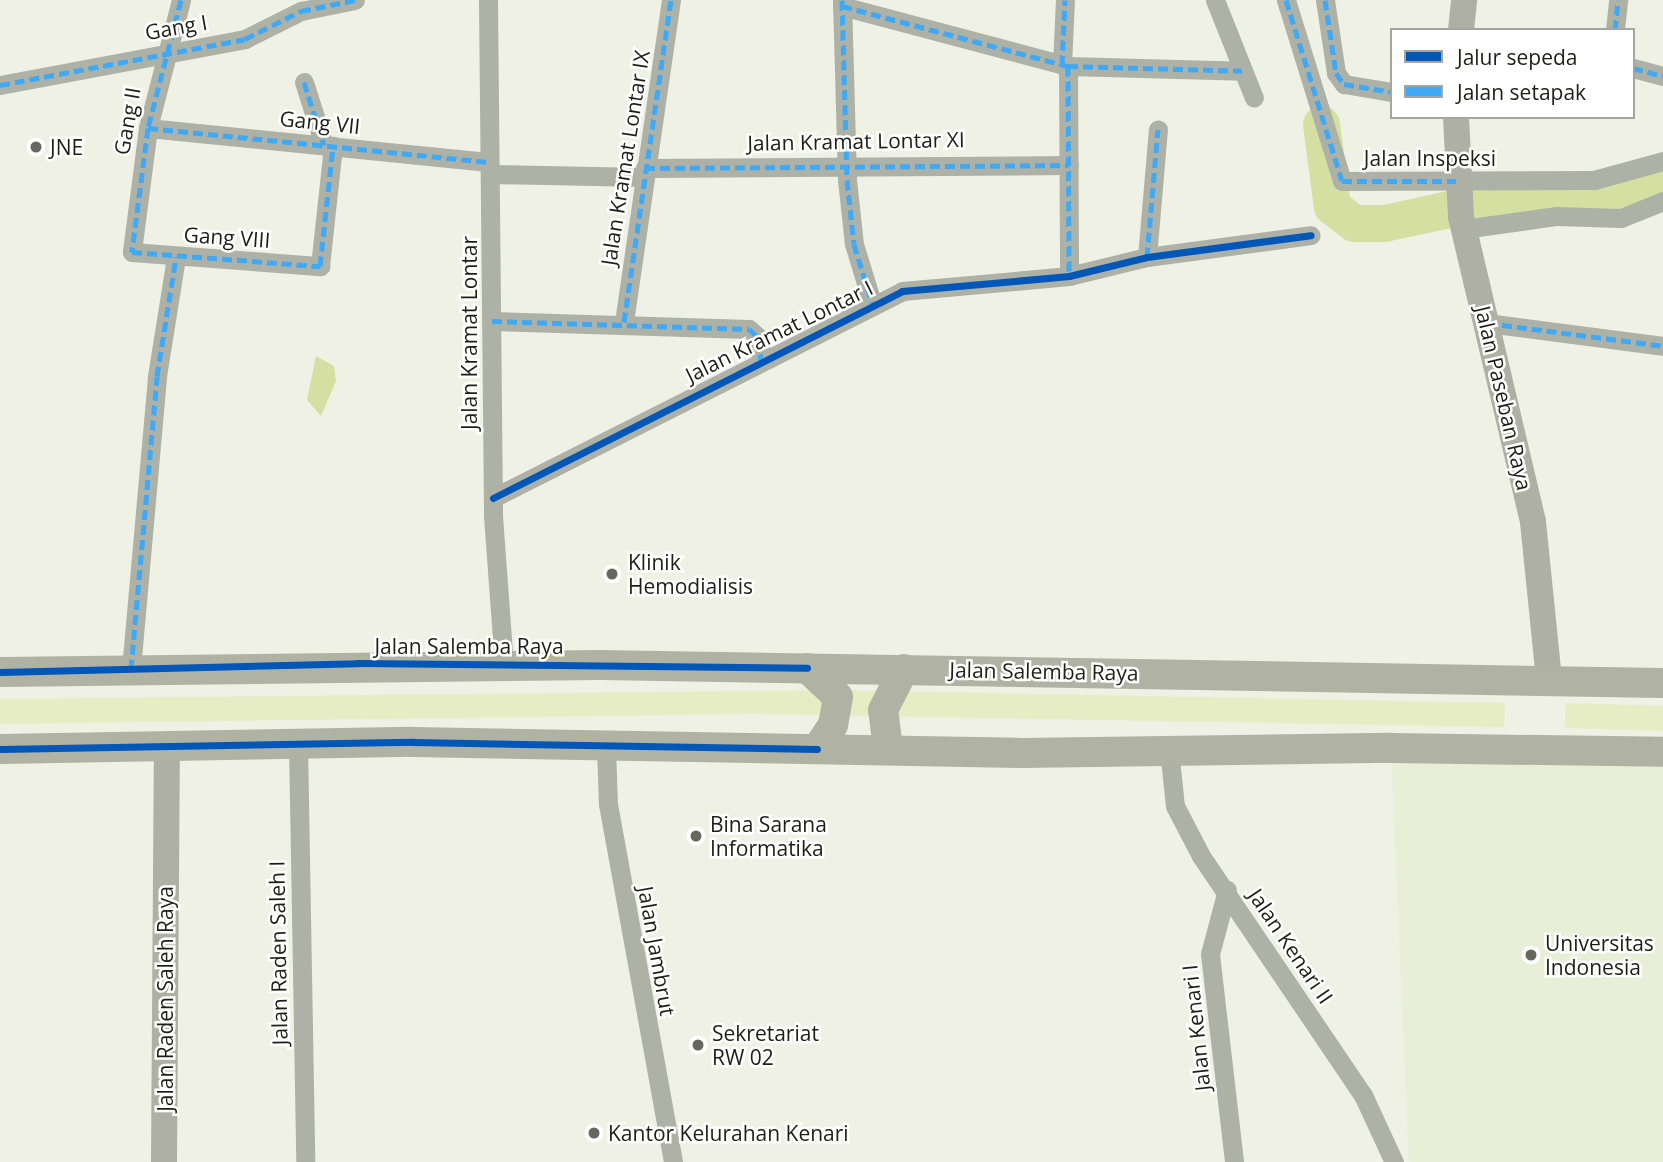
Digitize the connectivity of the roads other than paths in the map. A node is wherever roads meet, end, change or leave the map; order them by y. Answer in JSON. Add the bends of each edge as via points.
{"nodes":[{"id":1,"x":181,"y":0,"type":"edge"},
{"id":2,"x":355,"y":0,"type":"edge"},
{"id":3,"x":488,"y":0,"type":"edge"},
{"id":4,"x":671,"y":0,"type":"edge"},
{"id":5,"x":1065,"y":0,"type":"edge"},
{"id":6,"x":1215,"y":0,"type":"edge"},
{"id":7,"x":1286,"y":0,"type":"edge"},
{"id":8,"x":1325,"y":0,"type":"edge"},
{"id":9,"x":1464,"y":0,"type":"edge"},
{"id":10,"x":1618,"y":0,"type":"edge"},
{"id":11,"x":842,"y":3,"type":"edge"},
{"id":12,"x":1461,"y":28,"type":"edge"},
{"id":13,"x":1615,"y":28,"type":"edge"},
{"id":14,"x":165,"y":50,"type":"junction"},
{"id":15,"x":1065,"y":66,"type":"junction"},
{"id":16,"x":1635,"y":69,"type":"edge"},
{"id":17,"x":1242,"y":71,"type":"junction"},
{"id":18,"x":1663,"y":76,"type":"edge"},
{"id":19,"x":304,"y":82,"type":"dead end"},
{"id":20,"x":0,"y":85,"type":"edge"},
{"id":21,"x":1390,"y":92,"type":"edge"},
{"id":22,"x":1254,"y":98,"type":"dead end"},
{"id":23,"x":1455,"y":119,"type":"edge"},
{"id":24,"x":148,"y":128,"type":"junction"},
{"id":25,"x":1158,"y":129,"type":"dead end"},
{"id":26,"x":328,"y":146,"type":"junction"},
{"id":27,"x":1663,"y":161,"type":"edge"},
{"id":28,"x":847,"y":165,"type":"junction"},
{"id":29,"x":1069,"y":165,"type":"junction"},
{"id":30,"x":489,"y":168,"type":"junction"},
{"id":31,"x":644,"y":172,"type":"junction"},
{"id":32,"x":1457,"y":184,"type":"junction"},
{"id":33,"x":1663,"y":201,"type":"edge"},
{"id":34,"x":1462,"y":223,"type":"junction"},
{"id":35,"x":1311,"y":235,"type":"dead end"},
{"id":36,"x":132,"y":252,"type":"joint"},
{"id":37,"x":176,"y":257,"type":"junction"},
{"id":38,"x":1147,"y":257,"type":"junction"},
{"id":39,"x":1069,"y":276,"type":"junction"},
{"id":40,"x":872,"y":303,"type":"junction"},
{"id":41,"x":492,"y":321,"type":"junction"},
{"id":42,"x":624,"y":322,"type":"junction"},
{"id":43,"x":1487,"y":323,"type":"junction"},
{"id":44,"x":1657,"y":346,"type":"edge"},
{"id":45,"x":761,"y":362,"type":"junction"},
{"id":46,"x":493,"y":498,"type":"junction"},
{"id":47,"x":504,"y":665,"type":"junction"},
{"id":48,"x":807,"y":668,"type":"junction"},
{"id":49,"x":131,"y":669,"type":"junction"},
{"id":50,"x":904,"y":669,"type":"junction"},
{"id":51,"x":0,"y":672,"type":"edge"},
{"id":52,"x":1549,"y":680,"type":"junction"},
{"id":53,"x":1663,"y":683,"type":"edge"},
{"id":54,"x":298,"y":743,"type":"junction"},
{"id":55,"x":162,"y":746,"type":"junction"},
{"id":56,"x":606,"y":748,"type":"junction"},
{"id":57,"x":0,"y":749,"type":"edge"},
{"id":58,"x":817,"y":749,"type":"junction"},
{"id":59,"x":888,"y":749,"type":"junction"},
{"id":60,"x":1169,"y":749,"type":"junction"},
{"id":61,"x":1663,"y":752,"type":"edge"},
{"id":62,"x":1227,"y":890,"type":"junction"},
{"id":63,"x":164,"y":1162,"type":"edge"},
{"id":64,"x":305,"y":1162,"type":"edge"},
{"id":65,"x":673,"y":1162,"type":"edge"},
{"id":66,"x":1234,"y":1162,"type":"edge"},
{"id":67,"x":1394,"y":1162,"type":"edge"}],
"edges":[{"from":1,"to":14,"type":"street","name":"Gang II"},
{"from":2,"to":14,"type":"street","name":"Gang I","via":[[301,11],[245,38]]},
{"from":3,"to":30,"type":"street","name":"Jalan Kramat Lontar"},
{"from":4,"to":31,"type":"street","name":"Jalan Kramat Lontar IX"},
{"from":5,"to":15,"type":"street"},
{"from":6,"to":17,"type":"street"},
{"from":7,"to":32,"type":"street","name":"Jalan Inspeksi","via":[[1342,181]]},
{"from":8,"to":21,"type":"street","via":[[1336,73],[1344,84]]},
{"from":9,"to":12,"type":"main road"},
{"from":10,"to":13,"type":"street"},
{"from":11,"to":15,"type":"street"},
{"from":11,"to":28,"type":"street"},
{"from":14,"to":20,"type":"street","name":"Gang I"},
{"from":14,"to":24,"type":"street","name":"Gang II"},
{"from":15,"to":17,"type":"street"},
{"from":15,"to":29,"type":"street"},
{"from":16,"to":18,"type":"street"},
{"from":17,"to":22,"type":"street"},
{"from":19,"to":26,"type":"street"},
{"from":23,"to":32,"type":"main road","name":"Jalan Paseban Raya"},
{"from":24,"to":26,"type":"street","name":"Gang VII"},
{"from":24,"to":36,"type":"street","name":"Gang II"},
{"from":25,"to":38,"type":"street"},
{"from":26,"to":30,"type":"street","name":"Gang VII"},
{"from":26,"to":37,"type":"street","name":"Gang VIII","via":[[320,266]]},
{"from":27,"to":32,"type":"street","name":"Jalan Inspeksi","via":[[1594,180]]},
{"from":28,"to":29,"type":"street","name":"Jalan Kramat Lontar XI"},
{"from":28,"to":31,"type":"street","name":"Jalan Kramat Lontar XI"},
{"from":28,"to":40,"type":"street","via":[[854,244]]},
{"from":29,"to":39,"type":"street"},
{"from":30,"to":31,"type":"street","name":"Gang VII"},
{"from":30,"to":41,"type":"street","name":"Jalan Kramat Lontar"},
{"from":31,"to":42,"type":"street","name":"Jalan Kramat Lontar IX"},
{"from":32,"to":34,"type":"main road","name":"Jalan Paseban Raya"},
{"from":33,"to":34,"type":"street","via":[[1621,218],[1557,216]]},
{"from":34,"to":43,"type":"main road","name":"Jalan Paseban Raya"},
{"from":35,"to":38,"type":"street","name":"Jalan Kramat Lontar I"},
{"from":36,"to":37,"type":"street","name":"Gang VIII"},
{"from":37,"to":49,"type":"street","via":[[157,376]]},
{"from":38,"to":39,"type":"street","name":"Jalan Kramat Lontar I"},
{"from":39,"to":40,"type":"street","name":"Jalan Kramat Lontar I","via":[[902,291]]},
{"from":40,"to":45,"type":"street","name":"Jalan Kramat Lontar I"},
{"from":41,"to":42,"type":"street"},
{"from":41,"to":46,"type":"street","name":"Jalan Kramat Lontar"},
{"from":42,"to":45,"type":"street","via":[[749,329],[760,338]]},
{"from":43,"to":44,"type":"street"},
{"from":43,"to":52,"type":"main road","name":"Jalan Paseban Raya","via":[[1534,522]]},
{"from":45,"to":46,"type":"street","name":"Jalan Kramat Lontar I"},
{"from":46,"to":47,"type":"street","name":"Jalan Kramat Lontar"},
{"from":47,"to":48,"type":"main road","name":"Jalan Salemba Raya"},
{"from":47,"to":49,"type":"main road","name":"Jalan Salemba Raya"},
{"from":48,"to":50,"type":"main road","name":"Jalan Salemba Raya"},
{"from":48,"to":58,"type":"main road","via":[[838,697],[833,725]]},
{"from":49,"to":51,"type":"main road","name":"Jalan Salemba Raya"},
{"from":50,"to":52,"type":"main road","name":"Jalan Salemba Raya"},
{"from":50,"to":59,"type":"main road","via":[[883,710]]},
{"from":52,"to":53,"type":"main road","name":"Jalan Salemba Raya"},
{"from":54,"to":55,"type":"main road"},
{"from":54,"to":56,"type":"main road"},
{"from":54,"to":64,"type":"street","name":"Jalan Raden Saleh I"},
{"from":55,"to":57,"type":"main road"},
{"from":55,"to":63,"type":"main road","name":"Jalan Raden Saleh Raya","via":[[156,820],[167,837]]},
{"from":56,"to":58,"type":"main road"},
{"from":56,"to":65,"type":"street","name":"Jalan Jambrut","via":[[608,804]]},
{"from":58,"to":59,"type":"main road"},
{"from":59,"to":60,"type":"main road"},
{"from":60,"to":61,"type":"main road"},
{"from":60,"to":62,"type":"street","name":"Jalan Kenari II","via":[[1175,806]]},
{"from":62,"to":66,"type":"street","name":"Jalan Kenari I","via":[[1210,954]]},
{"from":62,"to":67,"type":"street","name":"Jalan Kenari II","via":[[1363,1095]]}]}
